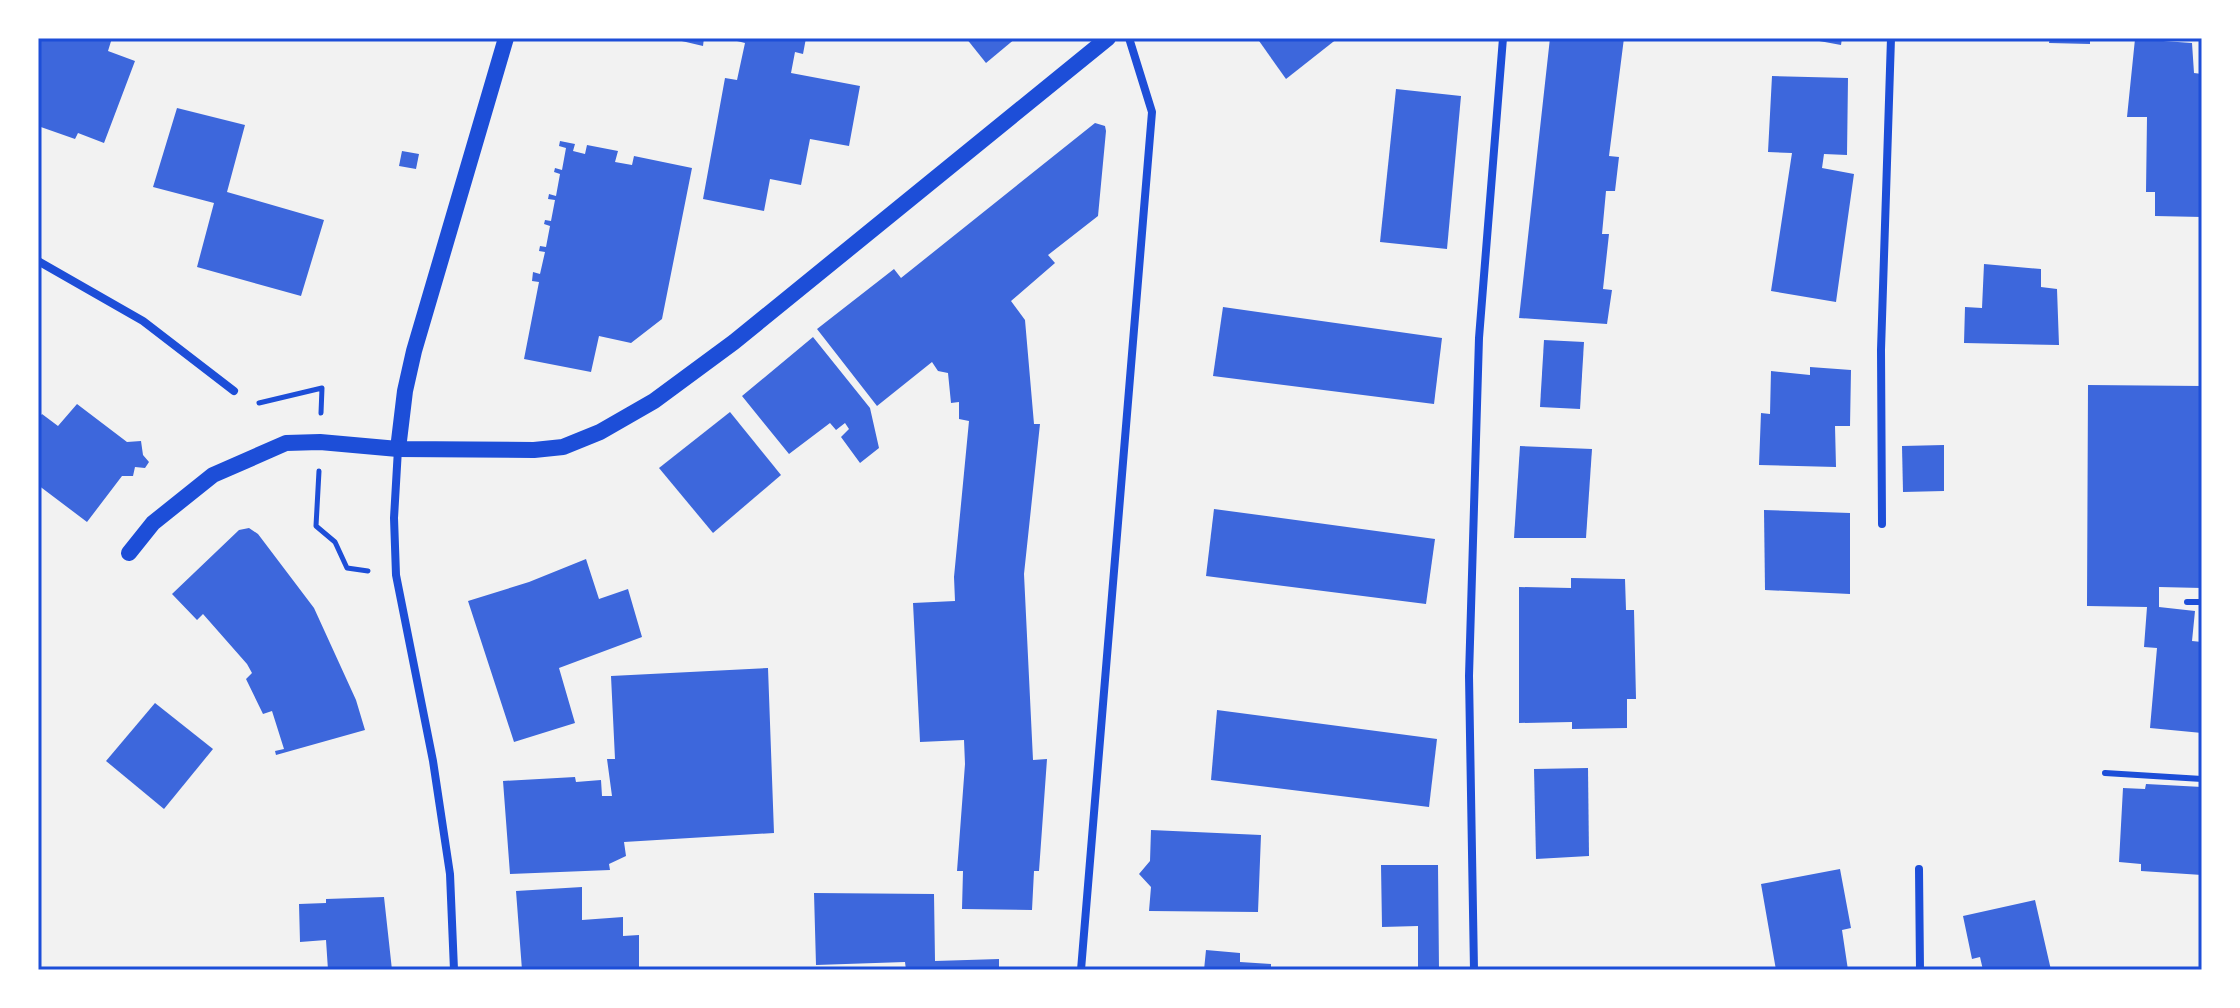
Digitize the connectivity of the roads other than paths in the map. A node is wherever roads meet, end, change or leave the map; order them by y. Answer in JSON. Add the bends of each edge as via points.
{"nodes":[{"id":1,"x":506,"y":38,"type":"edge"},
{"id":2,"x":1108,"y":38,"type":"edge"},
{"id":3,"x":1129,"y":38,"type":"edge"},
{"id":4,"x":1503,"y":38,"type":"edge"},
{"id":5,"x":1891,"y":38,"type":"edge"},
{"id":6,"x":38,"y":261,"type":"edge"},
{"id":7,"x":234,"y":391,"type":"dead end"},
{"id":8,"x":398,"y":449,"type":"junction"},
{"id":9,"x":1882,"y":524,"type":"dead end"},
{"id":10,"x":129,"y":553,"type":"dead end"},
{"id":11,"x":2187,"y":602,"type":"dead end"},
{"id":12,"x":2202,"y":602,"type":"edge"},
{"id":13,"x":2105,"y":773,"type":"dead end"},
{"id":14,"x":2202,"y":779,"type":"edge"},
{"id":15,"x":1919,"y":869,"type":"dead end"},
{"id":16,"x":454,"y":970,"type":"edge"},
{"id":17,"x":1081,"y":970,"type":"edge"},
{"id":18,"x":1474,"y":970,"type":"edge"},
{"id":19,"x":1920,"y":970,"type":"edge"}],
"edges":[{"from":1,"to":8,"type":"main road","via":[[414,351]]},
{"from":2,"to":8,"type":"main road","via":[[654,401],[563,447]]},
{"from":3,"to":17,"type":"street","via":[[1152,112]]},
{"from":4,"to":18,"type":"street","via":[[1478,353],[1469,676]]},
{"from":5,"to":9,"type":"street","via":[[1881,350]]},
{"from":6,"to":7,"type":"street","via":[[143,321]]},
{"from":8,"to":10,"type":"main road","via":[[286,443],[213,475],[153,523]]},
{"from":8,"to":16,"type":"street","via":[[396,575],[450,874]]},
{"from":11,"to":12,"type":"lane"},
{"from":13,"to":14,"type":"lane"},
{"from":15,"to":19,"type":"street"}]}
